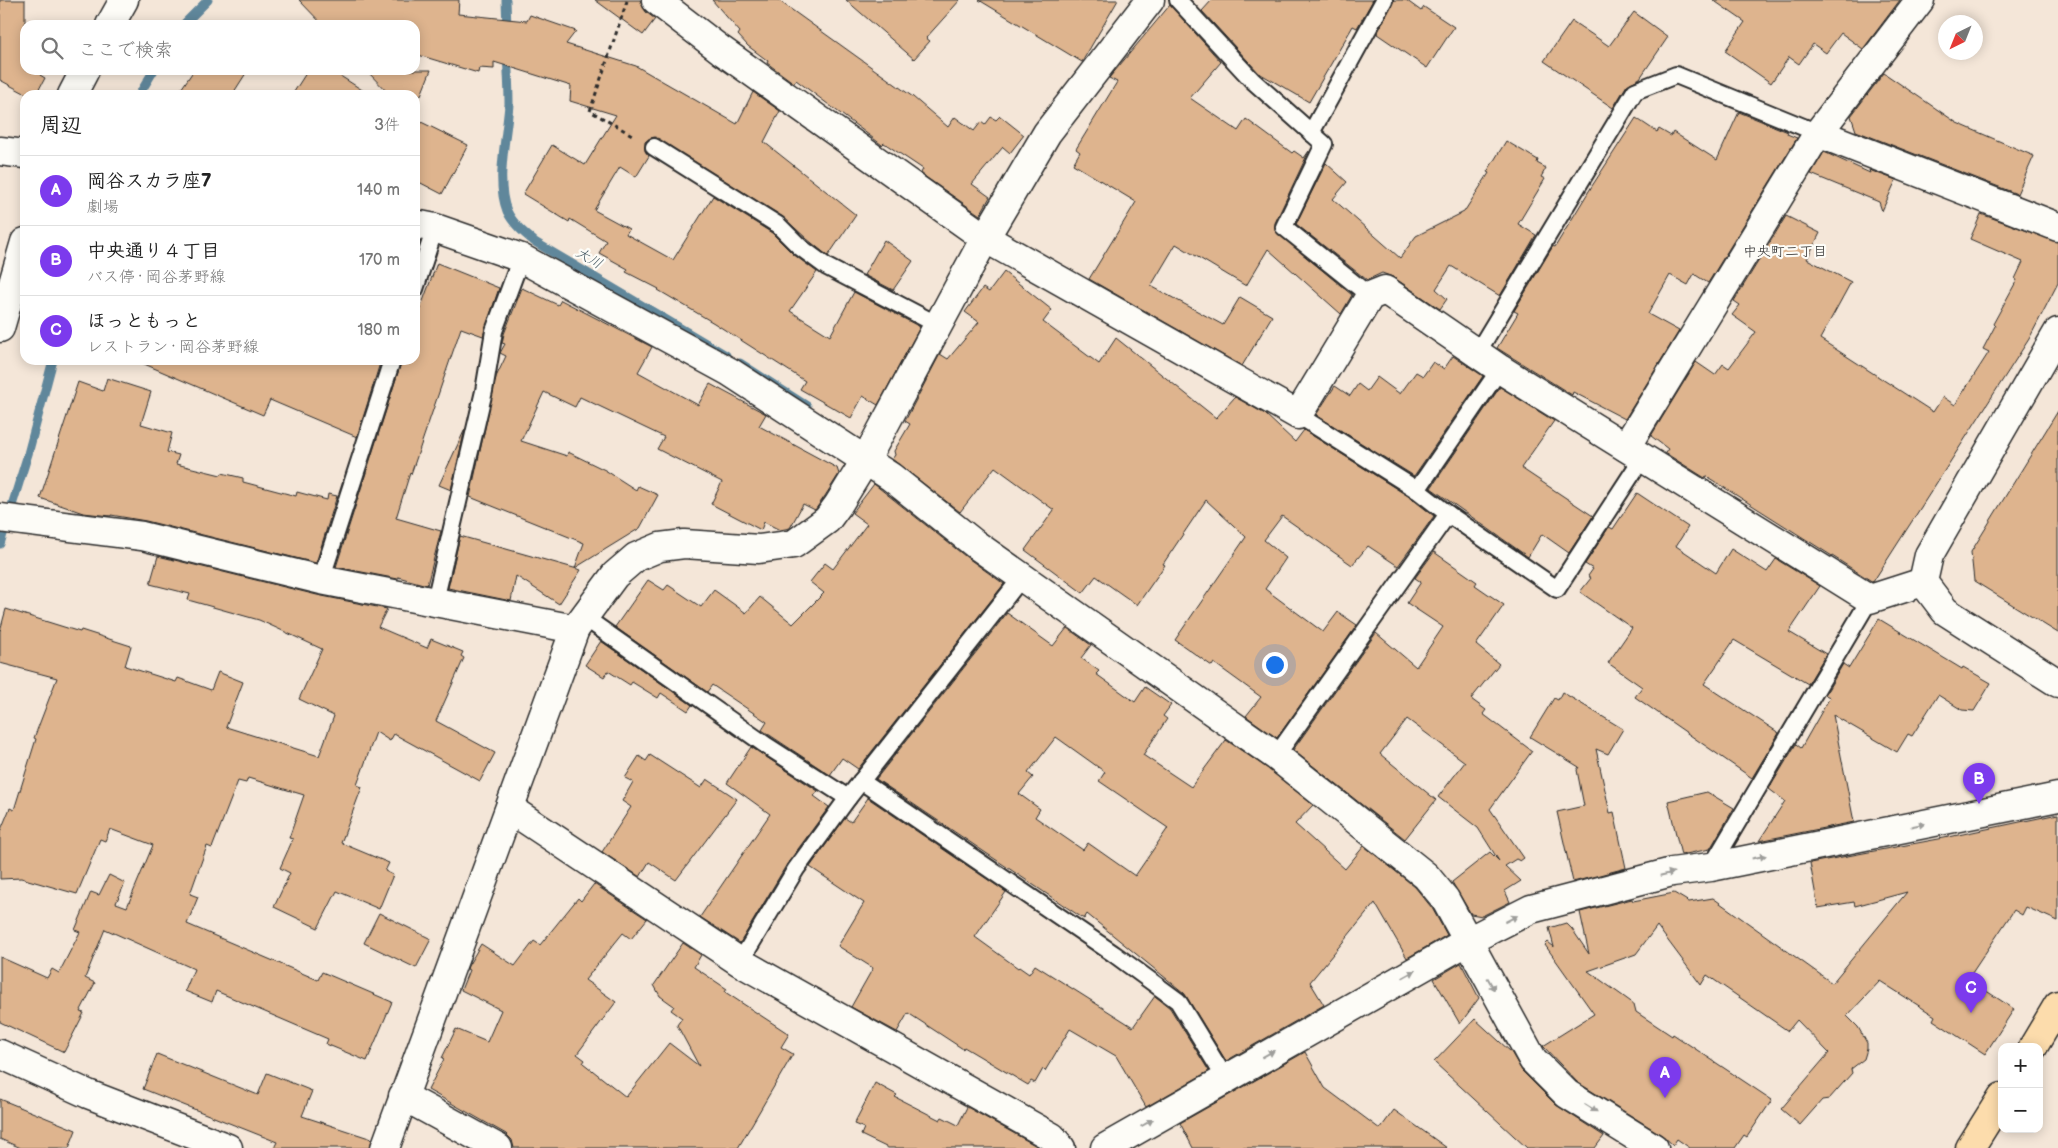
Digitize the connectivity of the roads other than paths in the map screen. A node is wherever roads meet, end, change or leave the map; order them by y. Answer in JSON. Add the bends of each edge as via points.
{"nodes":[{"id":1,"x":124,"y":0,"type":"edge"},
{"id":2,"x":656,"y":0,"type":"edge"},
{"id":3,"x":1150,"y":0,"type":"edge"},
{"id":4,"x":1178,"y":0,"type":"edge"},
{"id":5,"x":1384,"y":0,"type":"edge"},
{"id":6,"x":1920,"y":0,"type":"edge"},
{"id":7,"x":113,"y":20,"type":"edge"},
{"id":8,"x":83,"y":75,"type":"edge"},
{"id":9,"x":75,"y":90,"type":"edge"},
{"id":10,"x":1310,"y":133,"type":"junction"},
{"id":11,"x":1818,"y":133,"type":"junction"},
{"id":12,"x":654,"y":147,"type":"road end"},
{"id":13,"x":0,"y":151,"type":"edge"},
{"id":14,"x":20,"y":153,"type":"edge"},
{"id":15,"x":425,"y":226,"type":"edge"},
{"id":16,"x":2058,"y":227,"type":"edge"},
{"id":17,"x":985,"y":238,"type":"junction"},
{"id":18,"x":420,"y":258,"type":"edge"},
{"id":19,"x":521,"y":258,"type":"junction"},
{"id":20,"x":20,"y":280,"type":"edge"},
{"id":21,"x":1370,"y":296,"type":"junction"},
{"id":22,"x":17,"y":302,"type":"edge"},
{"id":23,"x":938,"y":326,"type":"junction"},
{"id":24,"x":0,"y":328,"type":"edge"},
{"id":25,"x":2058,"y":332,"type":"edge"},
{"id":26,"x":1477,"y":353,"type":"junction"},
{"id":27,"x":390,"y":365,"type":"edge"},
{"id":28,"x":1500,"y":369,"type":"junction"},
{"id":29,"x":1298,"y":415,"type":"junction"},
{"id":30,"x":1635,"y":452,"type":"junction"},
{"id":31,"x":865,"y":461,"type":"junction"},
{"id":32,"x":1418,"y":490,"type":"junction"},
{"id":33,"x":1448,"y":514,"type":"junction"},
{"id":34,"x":11,"y":520,"type":"edge"},
{"id":35,"x":1022,"y":577,"type":"junction"},
{"id":36,"x":322,"y":580,"type":"junction"},
{"id":37,"x":1923,"y":582,"type":"junction"},
{"id":38,"x":1870,"y":599,"type":"junction"},
{"id":39,"x":435,"y":601,"type":"junction"},
{"id":40,"x":579,"y":623,"type":"junction"},
{"id":41,"x":2058,"y":683,"type":"edge"},
{"id":42,"x":1276,"y":756,"type":"junction"},
{"id":43,"x":861,"y":781,"type":"junction"},
{"id":44,"x":2058,"y":797,"type":"edge"},
{"id":45,"x":848,"y":798,"type":"junction"},
{"id":46,"x":510,"y":810,"type":"junction"},
{"id":47,"x":1711,"y":867,"type":"junction"},
{"id":48,"x":1468,"y":941,"type":"junction"},
{"id":49,"x":740,"y":962,"type":"junction"},
{"id":50,"x":2058,"y":1005,"type":"edge"},
{"id":51,"x":2035,"y":1043,"type":"edge"},
{"id":52,"x":0,"y":1054,"type":"edge"},
{"id":53,"x":1225,"y":1078,"type":"junction"},
{"id":54,"x":403,"y":1096,"type":"junction"},
{"id":55,"x":1998,"y":1103,"type":"edge"},
{"id":56,"x":228,"y":1148,"type":"edge"},
{"id":57,"x":385,"y":1148,"type":"edge"},
{"id":58,"x":498,"y":1148,"type":"edge"},
{"id":59,"x":1061,"y":1148,"type":"edge"},
{"id":60,"x":1105,"y":1148,"type":"edge"},
{"id":61,"x":1654,"y":1148,"type":"edge"},
{"id":62,"x":1970,"y":1148,"type":"edge"}],
"edges":[{"from":1,"to":7,"type":"street"},
{"from":2,"to":17,"type":"street"},
{"from":3,"to":17,"type":"street","via":[[1048,133]]},
{"from":4,"to":10,"type":"lane","via":[[1252,80]]},
{"from":5,"to":10,"type":"lane"},
{"from":6,"to":11,"type":"street"},
{"from":8,"to":9,"type":"street"},
{"from":10,"to":21,"type":"lane","via":[[1324,144],[1284,227]]},
{"from":11,"to":16,"type":"street"},
{"from":11,"to":26,"type":"lane","via":[[1676,75],[1635,91]]},
{"from":11,"to":30,"type":"street"},
{"from":12,"to":23,"type":"lane","via":[[778,225],[827,268]]},
{"from":13,"to":14,"type":"street"},
{"from":15,"to":18,"type":"lane"},
{"from":15,"to":19,"type":"street"},
{"from":17,"to":23,"type":"street"},
{"from":17,"to":29,"type":"street"},
{"from":19,"to":31,"type":"street","via":[[730,372]]},
{"from":19,"to":39,"type":"lane","via":[[494,331],[484,390]]},
{"from":20,"to":22,"type":"street"},
{"from":21,"to":26,"type":"street","via":[[1385,290]]},
{"from":21,"to":29,"type":"street"},
{"from":22,"to":24,"type":"street"},
{"from":23,"to":31,"type":"street"},
{"from":25,"to":37,"type":"street","via":[[1929,555]]},
{"from":26,"to":28,"type":"street"},
{"from":27,"to":36,"type":"lane"},
{"from":28,"to":30,"type":"street"},
{"from":28,"to":32,"type":"lane"},
{"from":29,"to":32,"type":"lane"},
{"from":30,"to":33,"type":"lane","via":[[1557,589]]},
{"from":30,"to":38,"type":"street"},
{"from":31,"to":35,"type":"street","via":[[892,476],[975,544]]},
{"from":31,"to":40,"type":"street","via":[[826,520],[794,544],[759,549],[684,544],[660,546],[636,557],[615,575]]},
{"from":32,"to":33,"type":"lane"},
{"from":33,"to":42,"type":"lane"},
{"from":34,"to":36,"type":"street","via":[[142,536]]},
{"from":35,"to":42,"type":"street"},
{"from":35,"to":43,"type":"lane"},
{"from":36,"to":39,"type":"street"},
{"from":37,"to":38,"type":"street"},
{"from":37,"to":41,"type":"street","via":[[1945,611]]},
{"from":38,"to":47,"type":"lane"},
{"from":39,"to":40,"type":"street"},
{"from":40,"to":45,"type":"lane"},
{"from":40,"to":46,"type":"street"},
{"from":42,"to":48,"type":"street","via":[[1426,876],[1445,899]]},
{"from":43,"to":45,"type":"lane"},
{"from":43,"to":53,"type":"lane","via":[[1178,1001]]},
{"from":47,"to":44,"type":"street","one_way":true},
{"from":45,"to":49,"type":"lane","via":[[796,869]]},
{"from":46,"to":49,"type":"street"},
{"from":46,"to":54,"type":"street"},
{"from":48,"to":47,"type":"street","one_way":true,"via":[[1531,909],[1672,872]]},
{"from":53,"to":48,"type":"street","one_way":true},
{"from":48,"to":61,"type":"street","one_way":true,"via":[[1533,1060],[1568,1094]]},
{"from":49,"to":59,"type":"street","via":[[1052,1137]]},
{"from":50,"to":51,"type":"main road"},
{"from":52,"to":56,"type":"street","via":[[88,1094]]},
{"from":60,"to":53,"type":"street","one_way":true},
{"from":54,"to":57,"type":"street"},
{"from":54,"to":58,"type":"street"},
{"from":55,"to":62,"type":"main road"}]}
